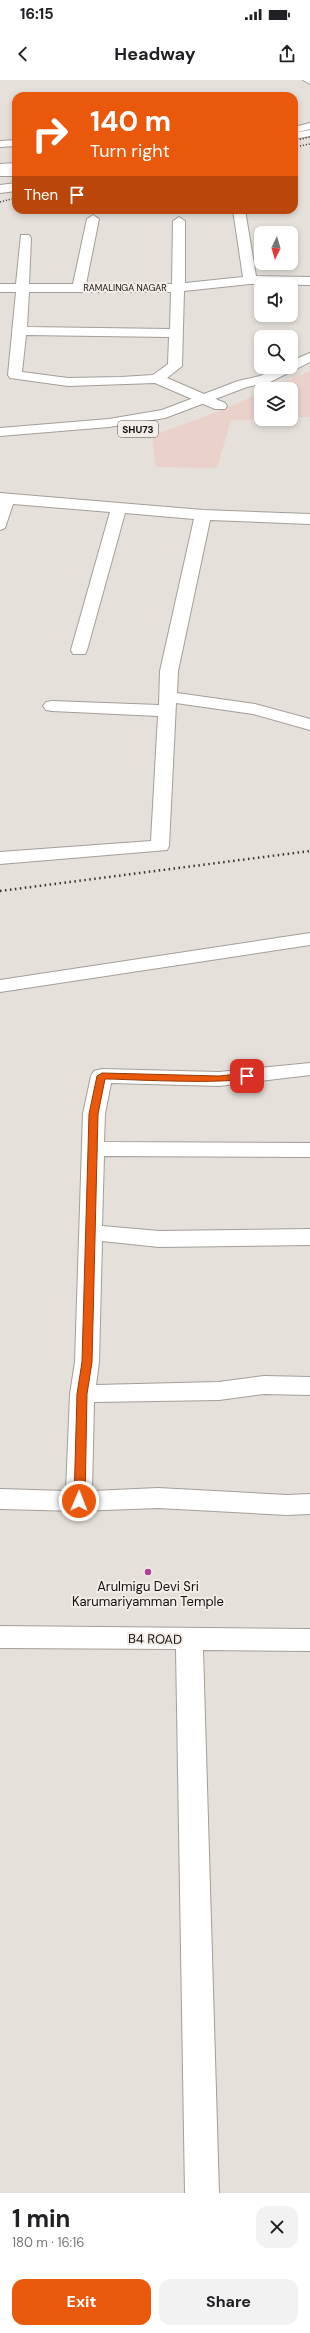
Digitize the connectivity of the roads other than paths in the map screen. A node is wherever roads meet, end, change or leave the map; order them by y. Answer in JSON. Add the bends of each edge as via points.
{"nodes":[{"id":1,"x":310,"y":126,"type":"edge"},
{"id":2,"x":298,"y":129,"type":"edge"},
{"id":3,"x":310,"y":133,"type":"edge"},
{"id":4,"x":298,"y":135,"type":"edge"},
{"id":5,"x":12,"y":143,"type":"edge"},
{"id":6,"x":0,"y":144,"type":"edge"},
{"id":7,"x":12,"y":167,"type":"edge"},
{"id":8,"x":0,"y":168,"type":"edge"},
{"id":9,"x":0,"y":172,"type":"edge"},
{"id":10,"x":12,"y":172,"type":"edge"},
{"id":11,"x":12,"y":188,"type":"edge"},
{"id":12,"x":0,"y":189,"type":"edge"},
{"id":13,"x":240,"y":214,"type":"edge"},
{"id":14,"x":93,"y":219,"type":"dead end"},
{"id":15,"x":179,"y":221,"type":"dead end"},
{"id":16,"x":25,"y":238,"type":"dead end"},
{"id":17,"x":250,"y":280,"type":"junction"},
{"id":18,"x":310,"y":281,"type":"edge"},
{"id":19,"x":0,"y":288,"type":"edge"},
{"id":20,"x":22,"y":288,"type":"junction"},
{"id":21,"x":79,"y":288,"type":"junction"},
{"id":22,"x":178,"y":288,"type":"junction"},
{"id":23,"x":20,"y":331,"type":"junction"},
{"id":24,"x":176,"y":333,"type":"junction"},
{"id":25,"x":310,"y":357,"type":"edge"},
{"id":26,"x":298,"y":363,"type":"edge"},
{"id":27,"x":275,"y":374,"type":"edge"},
{"id":28,"x":157,"y":379,"type":"junction"},
{"id":29,"x":265,"y":379,"type":"junction"},
{"id":30,"x":206,"y":400,"type":"junction"},
{"id":31,"x":220,"y":406,"type":"junction"},
{"id":32,"x":0,"y":432,"type":"edge"},
{"id":33,"x":0,"y":442,"type":"edge"},
{"id":34,"x":4,"y":498,"type":"edge"},
{"id":35,"x":119,"y":508,"type":"junction"},
{"id":36,"x":202,"y":515,"type":"junction"},
{"id":37,"x":310,"y":519,"type":"edge"},
{"id":38,"x":0,"y":525,"type":"edge"},
{"id":39,"x":79,"y":650,"type":"dead end"},
{"id":40,"x":167,"y":704,"type":"junction"},
{"id":41,"x":52,"y":706,"type":"dead end"},
{"id":42,"x":310,"y":724,"type":"edge"},
{"id":43,"x":0,"y":858,"type":"edge"},
{"id":44,"x":310,"y":939,"type":"edge"},
{"id":45,"x":0,"y":986,"type":"edge"},
{"id":46,"x":310,"y":1069,"type":"edge"},
{"id":47,"x":94,"y":1149,"type":"junction"},
{"id":48,"x":310,"y":1150,"type":"edge"},
{"id":49,"x":91,"y":1232,"type":"junction"},
{"id":50,"x":310,"y":1237,"type":"edge"},
{"id":51,"x":310,"y":1386,"type":"edge"},
{"id":52,"x":82,"y":1394,"type":"junction"},
{"id":53,"x":0,"y":1499,"type":"edge"},
{"id":54,"x":79,"y":1501,"type":"junction"},
{"id":55,"x":310,"y":1504,"type":"edge"},
{"id":56,"x":0,"y":1637,"type":"edge"},
{"id":57,"x":189,"y":1639,"type":"junction"},
{"id":58,"x":310,"y":1640,"type":"edge"},
{"id":59,"x":202,"y":2193,"type":"edge"}],
"edges":[{"from":1,"to":2,"type":"street"},
{"from":3,"to":4,"type":"street"},
{"from":5,"to":6,"type":"street"},
{"from":7,"to":8,"type":"street"},
{"from":9,"to":10,"type":"street"},
{"from":11,"to":12,"type":"street"},
{"from":13,"to":17,"type":"street"},
{"from":14,"to":21,"type":"street"},
{"from":15,"to":22,"type":"street"},
{"from":16,"to":20,"type":"street"},
{"from":17,"to":18,"type":"street"},
{"from":17,"to":22,"type":"street"},
{"from":19,"to":20,"type":"street","name":"RAMALINGA NAGAR"},
{"from":20,"to":21,"type":"street","name":"RAMALINGA NAGAR"},
{"from":20,"to":23,"type":"street"},
{"from":21,"to":22,"type":"street","name":"RAMALINGA NAGAR"},
{"from":22,"to":24,"type":"street","name":"RAMALINGA NAGAR"},
{"from":23,"to":24,"type":"street"},
{"from":23,"to":28,"type":"street","via":[[15,375],[44,382],[102,384]]},
{"from":24,"to":28,"type":"street","name":"RAMALINGA NAGAR","via":[[175,366]]},
{"from":25,"to":26,"type":"street","number":"SHU73"},
{"from":27,"to":29,"type":"street","number":"SHU73"},
{"from":28,"to":30,"type":"street"},
{"from":29,"to":30,"type":"street","number":"SHU73","via":[[243,384]]},
{"from":29,"to":31,"type":"street","number":"SHU73","via":[[256,389]]},
{"from":30,"to":31,"type":"street"},
{"from":30,"to":32,"type":"street","number":"SHU73","via":[[166,414],[109,423]]},
{"from":31,"to":33,"type":"street","number":"SHU73","via":[[181,420],[143,429]]},
{"from":34,"to":35,"type":"street"},
{"from":34,"to":38,"type":"street"},
{"from":35,"to":36,"type":"street"},
{"from":35,"to":39,"type":"street"},
{"from":36,"to":37,"type":"street"},
{"from":36,"to":40,"type":"street","via":[[169,671]]},
{"from":40,"to":41,"type":"street"},
{"from":40,"to":42,"type":"street","via":[[256,709]]},
{"from":40,"to":43,"type":"street","via":[[160,846]]},
{"from":44,"to":45,"type":"street"},
{"from":46,"to":47,"type":"street","via":[[219,1079],[102,1076],[94,1114]]},
{"from":47,"to":48,"type":"street"},
{"from":47,"to":49,"type":"street"},
{"from":49,"to":50,"type":"street","via":[[159,1239]]},
{"from":49,"to":52,"type":"street","via":[[87,1362]]},
{"from":51,"to":52,"type":"street","via":[[264,1385],[219,1391]]},
{"from":52,"to":54,"type":"street"},
{"from":53,"to":54,"type":"street"},
{"from":54,"to":55,"type":"street","via":[[158,1498]]},
{"from":56,"to":57,"type":"street","name":"B4 ROAD"},
{"from":57,"to":58,"type":"street","name":"B4 ROAD"},
{"from":57,"to":59,"type":"street"}]}
